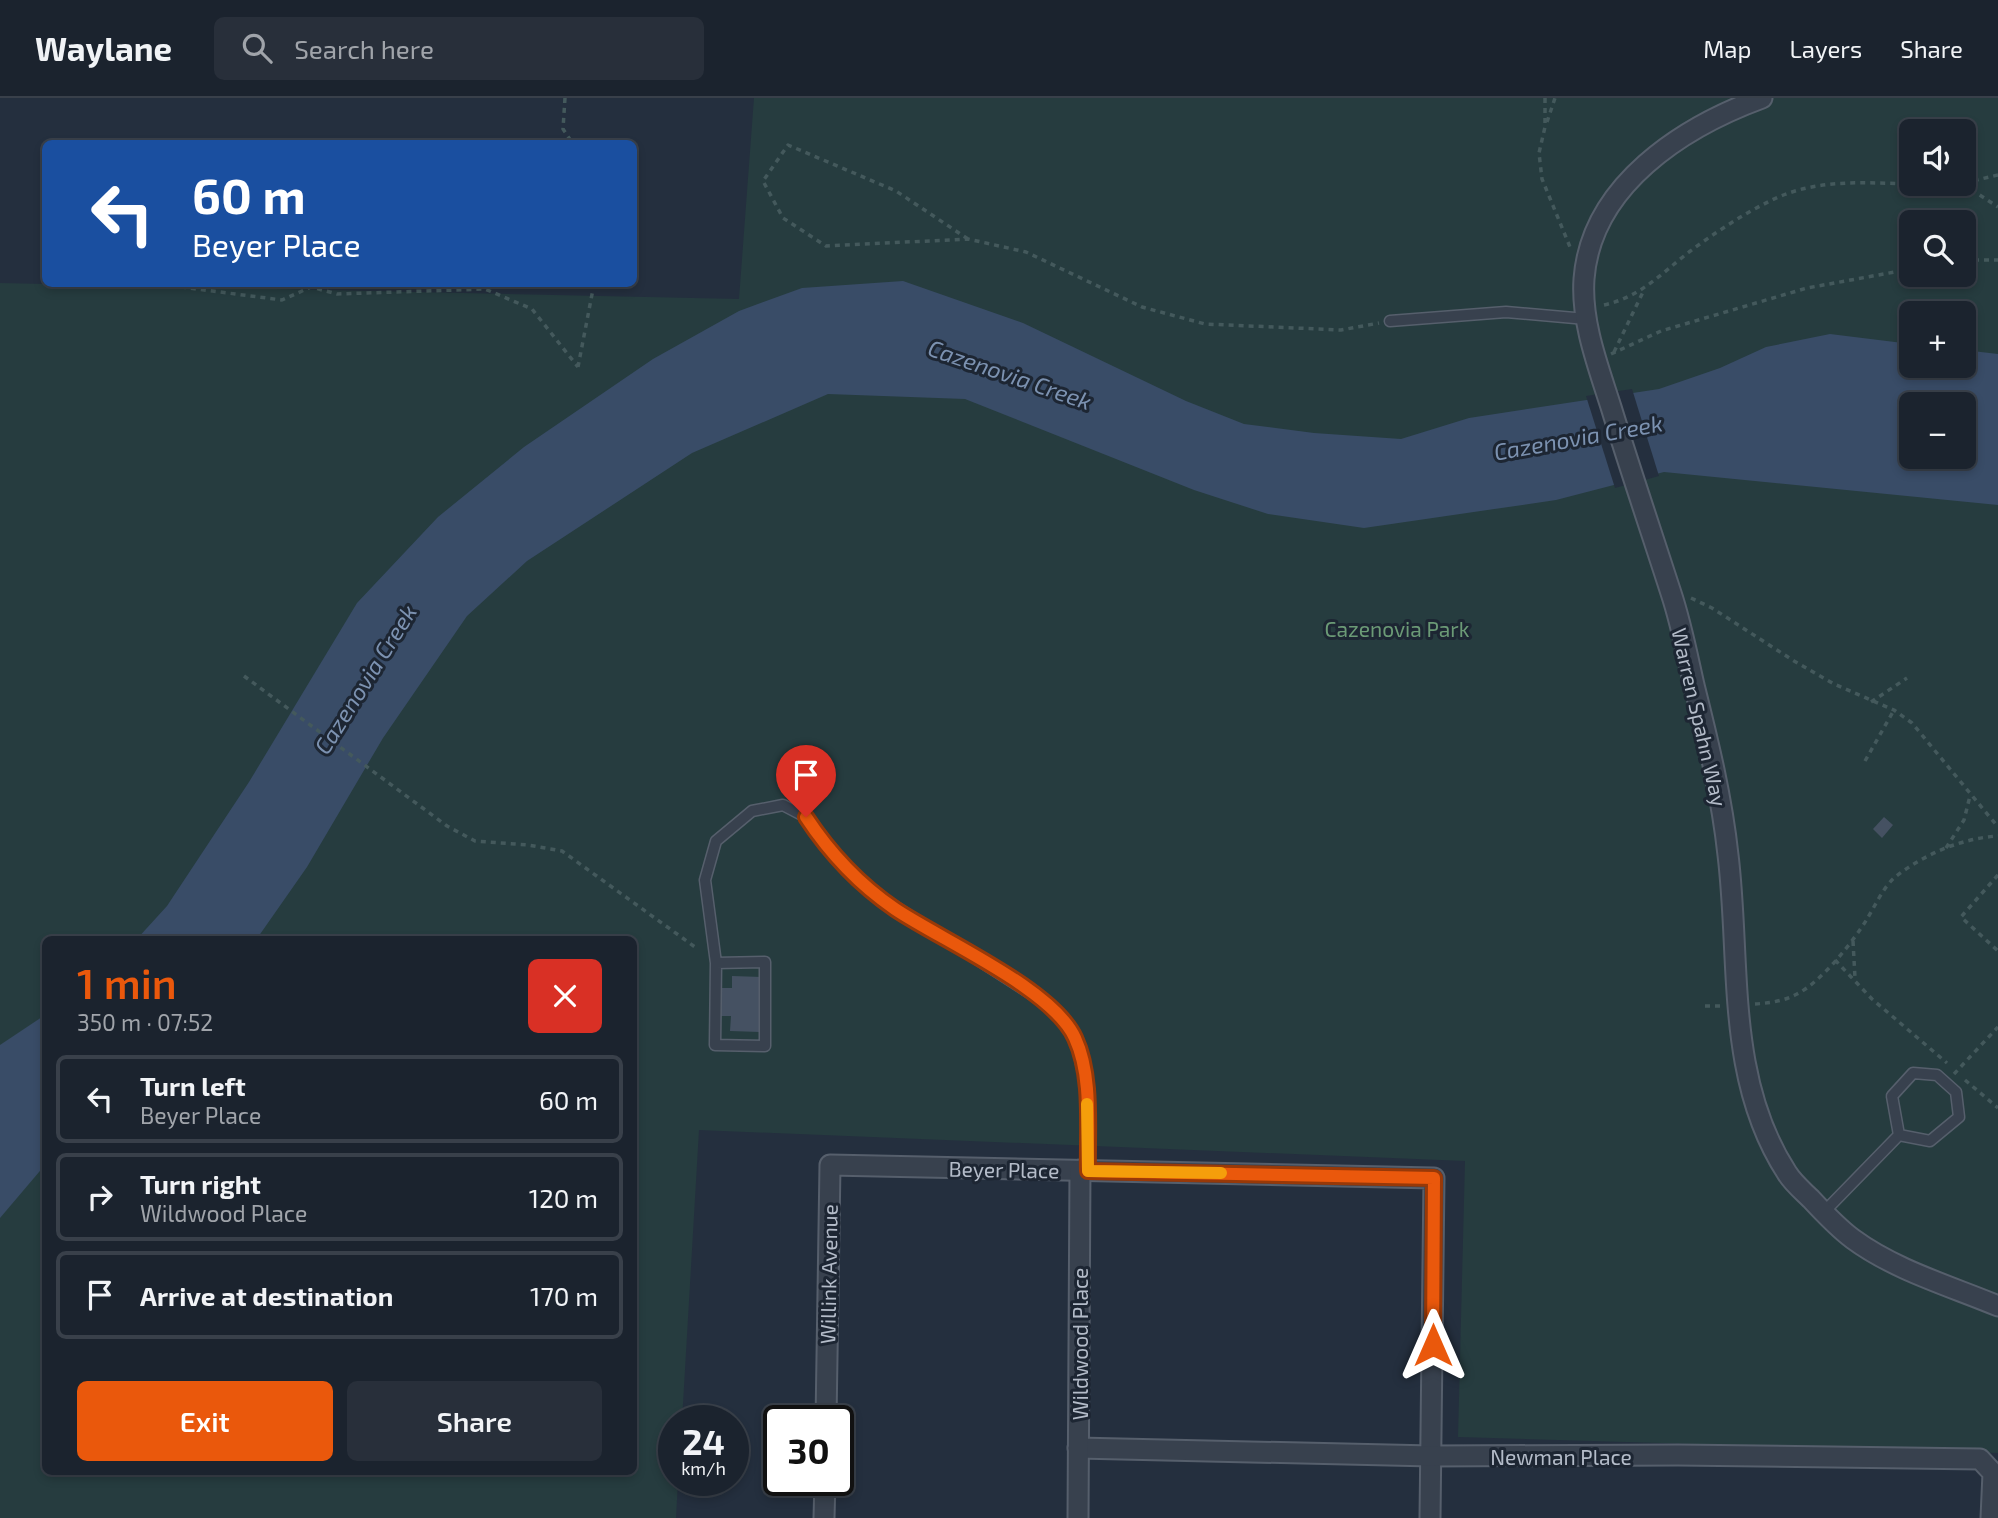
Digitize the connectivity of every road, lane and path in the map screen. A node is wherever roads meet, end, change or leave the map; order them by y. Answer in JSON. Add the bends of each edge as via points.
{"nodes":[{"id":1,"x":565,"y":98,"type":"edge"},
{"id":2,"x":1545,"y":98,"type":"edge"},
{"id":3,"x":1555,"y":98,"type":"edge"},
{"id":4,"x":1762,"y":98,"type":"edge"},
{"id":5,"x":1545,"y":127,"type":"junction"},
{"id":6,"x":570,"y":140,"type":"edge"},
{"id":7,"x":1998,"y":175,"type":"edge"},
{"id":8,"x":1976,"y":180,"type":"edge"},
{"id":9,"x":1899,"y":185,"type":"edge"},
{"id":10,"x":1976,"y":193,"type":"edge"},
{"id":11,"x":1998,"y":207,"type":"edge"},
{"id":12,"x":968,"y":239,"type":"junction"},
{"id":13,"x":1575,"y":258,"type":"dead end"},
{"id":14,"x":1976,"y":260,"type":"edge"},
{"id":15,"x":1998,"y":260,"type":"edge"},
{"id":16,"x":1899,"y":271,"type":"edge"},
{"id":17,"x":181,"y":287,"type":"dead end"},
{"id":18,"x":311,"y":287,"type":"edge"},
{"id":19,"x":311,"y":287,"type":"edge"},
{"id":20,"x":593,"y":287,"type":"edge"},
{"id":21,"x":1644,"y":290,"type":"junction"},
{"id":22,"x":1609,"y":304,"type":"dead end"},
{"id":23,"x":1586,"y":319,"type":"junction"},
{"id":24,"x":1390,"y":321,"type":"joint"},
{"id":25,"x":1688,"y":598,"type":"dead end"},
{"id":26,"x":244,"y":676,"type":"dead end"},
{"id":27,"x":1908,"y":678,"type":"dead end"},
{"id":28,"x":1871,"y":702,"type":"junction"},
{"id":29,"x":1894,"y":710,"type":"junction"},
{"id":30,"x":1865,"y":761,"type":"dead end"},
{"id":31,"x":1970,"y":796,"type":"junction"},
{"id":32,"x":1998,"y":827,"type":"edge"},
{"id":33,"x":1998,"y":836,"type":"edge"},
{"id":34,"x":1946,"y":848,"type":"junction"},
{"id":35,"x":1998,"y":875,"type":"edge"},
{"id":36,"x":1852,"y":939,"type":"junction"},
{"id":37,"x":695,"y":947,"type":"dead end"},
{"id":38,"x":1998,"y":951,"type":"edge"},
{"id":39,"x":1835,"y":960,"type":"junction"},
{"id":40,"x":716,"y":963,"type":"junction"},
{"id":41,"x":1855,"y":978,"type":"junction"},
{"id":42,"x":1753,"y":1004,"type":"dead end"},
{"id":43,"x":1705,"y":1006,"type":"dead end"},
{"id":44,"x":1722,"y":1006,"type":"dead end"},
{"id":45,"x":1998,"y":1027,"type":"edge"},
{"id":46,"x":1956,"y":1072,"type":"junction"},
{"id":47,"x":1946,"y":1083,"type":"junction"},
{"id":48,"x":1998,"y":1108,"type":"edge"},
{"id":49,"x":1899,"y":1135,"type":"junction"},
{"id":50,"x":868,"y":1166,"type":"joint"},
{"id":51,"x":1084,"y":1170,"type":"junction"},
{"id":52,"x":1824,"y":1212,"type":"junction"},
{"id":53,"x":1998,"y":1306,"type":"edge"},
{"id":54,"x":827,"y":1405,"type":"edge"},
{"id":55,"x":1078,"y":1448,"type":"junction"},
{"id":56,"x":1432,"y":1456,"type":"junction"},
{"id":57,"x":825,"y":1496,"type":"edge"},
{"id":58,"x":824,"y":1518,"type":"edge"},
{"id":59,"x":1078,"y":1518,"type":"edge"},
{"id":60,"x":1430,"y":1518,"type":"edge"},
{"id":61,"x":1991,"y":1518,"type":"edge"}],
"edges":[{"from":1,"to":6,"type":"path","via":[[563,129]]},
{"from":2,"to":5,"type":"path"},
{"from":3,"to":5,"type":"path"},
{"from":4,"to":23,"type":"street","name":"Warren Spahn Way","via":[[1677,138],[1632,178],[1609,208],[1591,247],[1584,279]]},
{"from":5,"to":13,"type":"path","via":[[1539,153],[1542,179]]},
{"from":7,"to":8,"type":"path"},
{"from":9,"to":21,"type":"path","via":[[1834,182],[1771,200],[1691,251]]},
{"from":10,"to":11,"type":"path"},
{"from":12,"to":12,"type":"path","via":[[896,191],[788,145],[763,181],[783,218],[826,246]]},
{"from":12,"to":24,"type":"path","via":[[1026,252],[1142,307],[1205,324],[1341,330]]},
{"from":14,"to":15,"type":"path"},
{"from":16,"to":21,"type":"path","via":[[1807,288],[1661,331],[1614,353]]},
{"from":17,"to":18,"type":"path","via":[[282,300]]},
{"from":19,"to":20,"type":"path","via":[[337,294],[485,289],[532,309],[579,367]]},
{"from":21,"to":22,"type":"path"},
{"from":23,"to":24,"type":"lane","via":[[1506,312]]},
{"from":23,"to":52,"type":"street","name":"Warren Spahn Way","via":[[1672,596],[1717,786],[1728,853],[1737,1006],[1748,1080],[1764,1129],[1788,1176]]},
{"from":25,"to":28,"type":"path"},
{"from":26,"to":37,"type":"path","via":[[447,826],[475,841],[562,851]]},
{"from":27,"to":28,"type":"path"},
{"from":28,"to":29,"type":"path"},
{"from":29,"to":30,"type":"path"},
{"from":29,"to":31,"type":"path","via":[[1912,723]]},
{"from":31,"to":32,"type":"path"},
{"from":31,"to":34,"type":"path","via":[[1964,820]]},
{"from":33,"to":34,"type":"path"},
{"from":34,"to":36,"type":"path","via":[[1892,880]]},
{"from":35,"to":38,"type":"path","via":[[1961,917]]},
{"from":36,"to":39,"type":"path"},
{"from":36,"to":41,"type":"path"},
{"from":39,"to":41,"type":"path"},
{"from":39,"to":42,"type":"path","via":[[1799,993]]},
{"from":40,"to":40,"type":"lane","via":[[715,1045],[765,1046],[765,962]]},
{"from":40,"to":51,"type":"lane","name":"Wildwood Place","via":[[705,880],[716,841],[752,811],[783,805],[806,817],[822,842],[871,891],[1052,1008],[1075,1038],[1086,1084]]},
{"from":41,"to":46,"type":"path","via":[[1872,999]]},
{"from":43,"to":44,"type":"path"},
{"from":45,"to":46,"type":"path"},
{"from":46,"to":47,"type":"path"},
{"from":46,"to":48,"type":"path"},
{"from":47,"to":49,"type":"lane","via":[[1937,1075],[1913,1073],[1892,1096]]},
{"from":47,"to":49,"type":"lane","via":[[1956,1091],[1959,1117],[1930,1140]]},
{"from":49,"to":52,"type":"lane"},
{"from":50,"to":51,"type":"street","name":"Beyer Place"},
{"from":50,"to":54,"type":"street","name":"Willink Avenue","via":[[830,1166]]},
{"from":51,"to":55,"type":"street","name":"Wildwood Place"},
{"from":51,"to":56,"type":"street","name":"Beyer Place","via":[[1434,1178]]},
{"from":52,"to":53,"type":"street","name":"Warren Spahn Way","via":[[1852,1239],[1884,1258]]},
{"from":55,"to":56,"type":"street","name":"Newman Place"},
{"from":55,"to":59,"type":"street","name":"Wildwood Place"},
{"from":56,"to":60,"type":"street"},
{"from":56,"to":61,"type":"street","name":"Newman Place","via":[[1980,1460],[1993,1474]]},
{"from":57,"to":58,"type":"street"}]}
